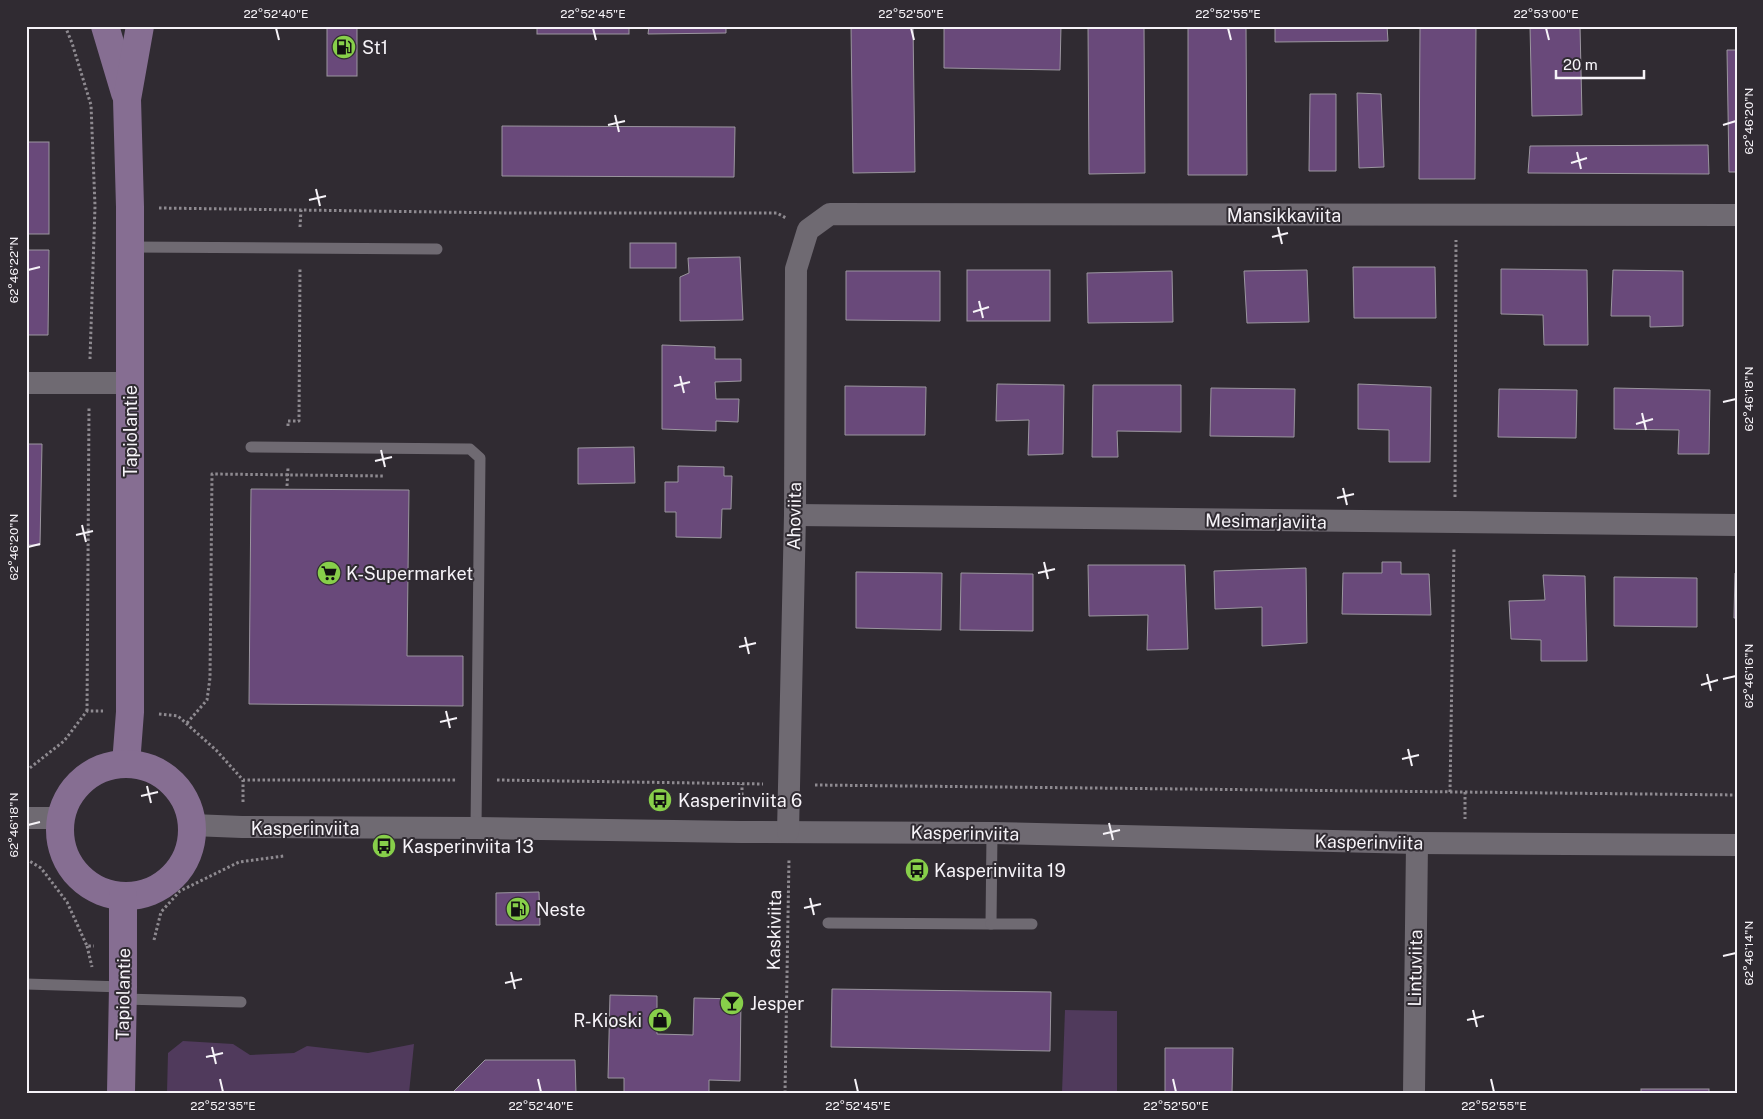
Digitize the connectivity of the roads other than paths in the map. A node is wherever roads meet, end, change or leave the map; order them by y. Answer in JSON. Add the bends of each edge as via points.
{"nodes":[{"id":1,"x":105,"y":26,"type":"edge"},
{"id":2,"x":140,"y":26,"type":"edge"},
{"id":3,"x":127,"y":99,"type":"junction"},
{"id":4,"x":1737,"y":215,"type":"edge"},
{"id":5,"x":808,"y":230,"type":"joint"},
{"id":6,"x":130,"y":247,"type":"junction"},
{"id":7,"x":437,"y":249,"type":"dead end"},
{"id":8,"x":130,"y":383,"type":"junction"},
{"id":9,"x":26,"y":384,"type":"edge"},
{"id":10,"x":252,"y":447,"type":"dead end"},
{"id":11,"x":795,"y":515,"type":"junction"},
{"id":12,"x":1737,"y":525,"type":"edge"},
{"id":13,"x":126,"y":764,"type":"junction"},
{"id":14,"x":26,"y":818,"type":"edge"},
{"id":15,"x":61,"y":818,"type":"junction"},
{"id":16,"x":192,"y":825,"type":"junction"},
{"id":17,"x":476,"y":828,"type":"junction"},
{"id":18,"x":788,"y":832,"type":"junction"},
{"id":19,"x":992,"y":833,"type":"junction"},
{"id":20,"x":1417,"y":843,"type":"junction"},
{"id":21,"x":1737,"y":846,"type":"edge"},
{"id":22,"x":123,"y":896,"type":"junction"},
{"id":23,"x":828,"y":923,"type":"dead end"},
{"id":24,"x":992,"y":924,"type":"junction"},
{"id":25,"x":1032,"y":924,"type":"dead end"},
{"id":26,"x":26,"y":984,"type":"edge"},
{"id":27,"x":123,"y":993,"type":"junction"},
{"id":28,"x":242,"y":1002,"type":"dead end"},
{"id":29,"x":121,"y":1093,"type":"edge"},
{"id":30,"x":1414,"y":1093,"type":"edge"}],
"edges":[{"from":1,"to":3,"type":"street","name":"Tapiolantie"},
{"from":2,"to":3,"type":"street","name":"Tapiolantie"},
{"from":3,"to":6,"type":"street","name":"Tapiolantie"},
{"from":4,"to":5,"type":"street","name":"Mansikkaviita","via":[[830,214]]},
{"from":5,"to":11,"type":"street","name":"Ahoviita","via":[[796,269]]},
{"from":6,"to":7,"type":"lane"},
{"from":6,"to":8,"type":"street","name":"Tapiolantie"},
{"from":8,"to":9,"type":"street"},
{"from":8,"to":13,"type":"street","name":"Tapiolantie","via":[[130,712]]},
{"from":10,"to":17,"type":"lane","via":[[470,449],[480,458]]},
{"from":11,"to":12,"type":"street","name":"Mesimarjaviita"},
{"from":11,"to":18,"type":"street","name":"Ahoviita"},
{"from":13,"to":15,"type":"street","via":[[103,767],[84,779],[69,796]]},
{"from":13,"to":16,"type":"street","via":[[144,766],[161,773],[175,785],[186,800]]},
{"from":14,"to":15,"type":"street"},
{"from":15,"to":22,"type":"street","via":[[60,840],[72,867],[82,879],[101,891]]},
{"from":16,"to":17,"type":"street","name":"Kasperinviita"},
{"from":16,"to":22,"type":"street","via":[[186,857],[176,873],[161,886],[142,894]]},
{"from":17,"to":18,"type":"street","name":"Kasperinviita"},
{"from":18,"to":19,"type":"street","name":"Kasperinviita"},
{"from":19,"to":20,"type":"street","name":"Kasperinviita"},
{"from":19,"to":24,"type":"lane"},
{"from":20,"to":21,"type":"street","name":"Kasperinviita"},
{"from":20,"to":30,"type":"street","name":"Lintuviita"},
{"from":22,"to":27,"type":"street","name":"Tapiolantie"},
{"from":23,"to":24,"type":"lane"},
{"from":24,"to":25,"type":"lane"},
{"from":26,"to":27,"type":"lane"},
{"from":27,"to":28,"type":"lane"},
{"from":27,"to":29,"type":"street","name":"Tapiolantie"}]}
